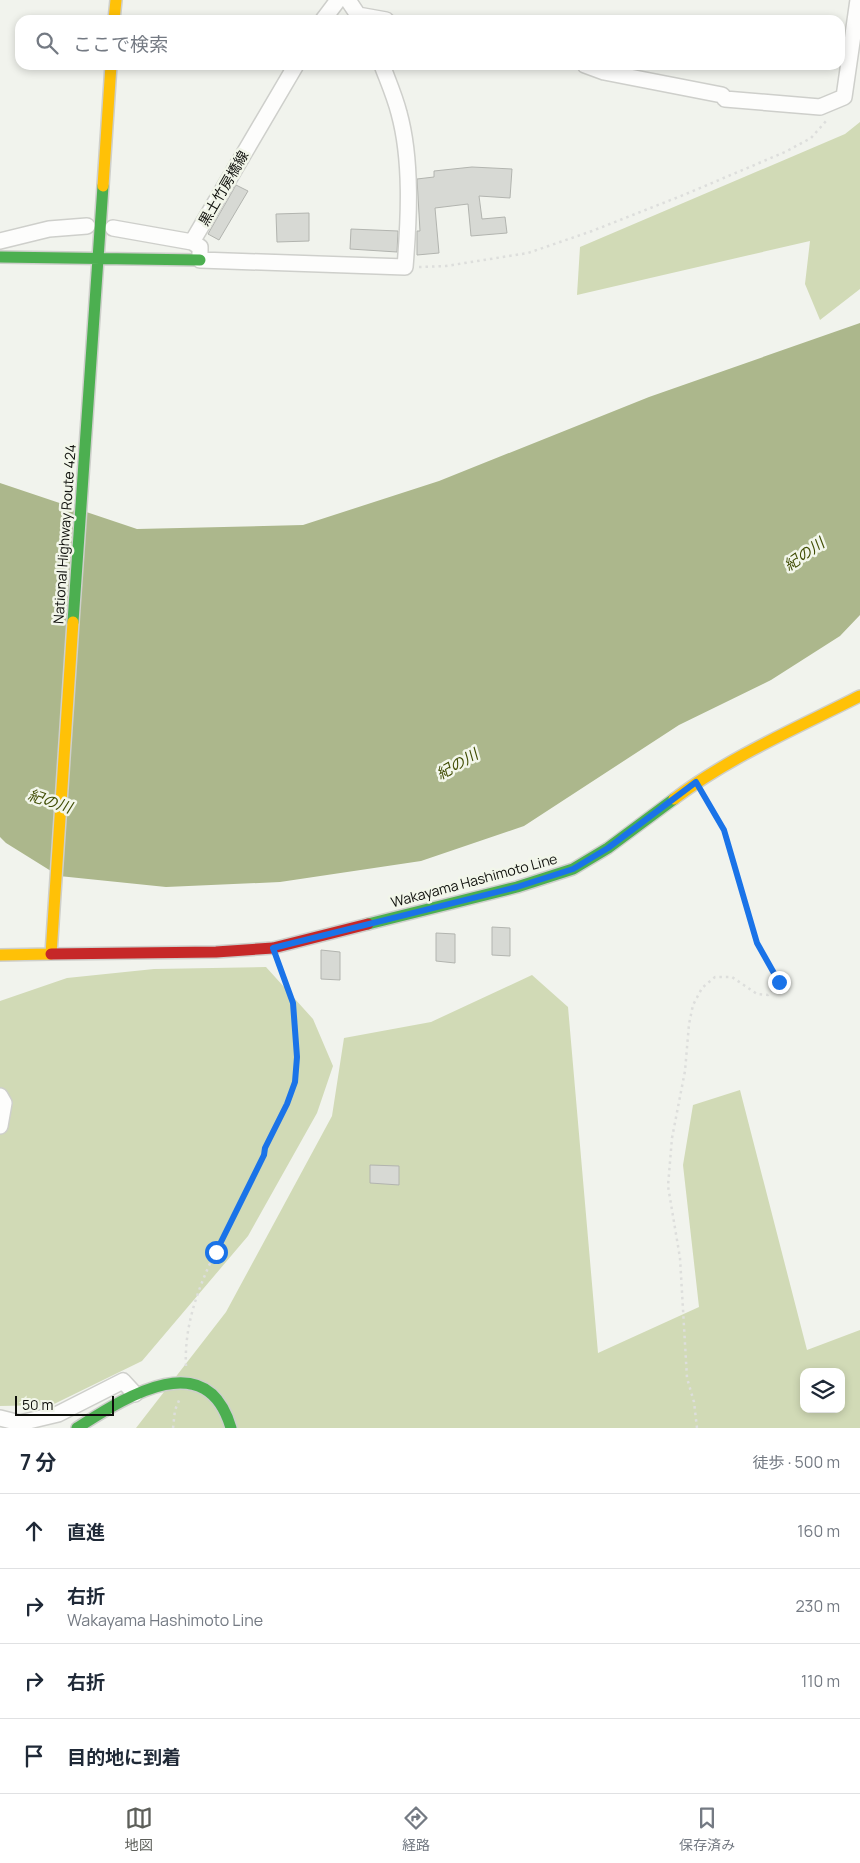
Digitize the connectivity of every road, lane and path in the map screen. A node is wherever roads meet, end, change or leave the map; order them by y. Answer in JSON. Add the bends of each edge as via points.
{"nodes":[{"id":1,"x":116,"y":0,"type":"edge"},
{"id":2,"x":338,"y":0,"type":"edge"},
{"id":3,"x":348,"y":0,"type":"edge"},
{"id":4,"x":858,"y":0,"type":"edge"},
{"id":5,"x":114,"y":15,"type":"edge"},
{"id":6,"x":327,"y":15,"type":"edge"},
{"id":7,"x":359,"y":15,"type":"edge"},
{"id":8,"x":111,"y":70,"type":"edge"},
{"id":9,"x":293,"y":70,"type":"edge"},
{"id":10,"x":384,"y":70,"type":"edge"},
{"id":11,"x":599,"y":70,"type":"edge"},
{"id":12,"x":829,"y":116,"type":"dead end"},
{"id":13,"x":87,"y":226,"type":"dead end"},
{"id":14,"x":113,"y":228,"type":"dead end"},
{"id":15,"x":0,"y":241,"type":"edge"},
{"id":16,"x":192,"y":242,"type":"junction"},
{"id":17,"x":0,"y":257,"type":"edge"},
{"id":18,"x":98,"y":259,"type":"junction"},
{"id":19,"x":200,"y":260,"type":"junction"},
{"id":20,"x":405,"y":268,"type":"junction"},
{"id":21,"x":860,"y":696,"type":"edge"},
{"id":22,"x":696,"y":782,"type":"junction"},
{"id":23,"x":273,"y":948,"type":"junction"},
{"id":24,"x":51,"y":954,"type":"junction"},
{"id":25,"x":0,"y":955,"type":"edge"},
{"id":26,"x":0,"y":1096,"type":"edge"},
{"id":27,"x":0,"y":1126,"type":"edge"},
{"id":28,"x":186,"y":1382,"type":"junction"},
{"id":29,"x":135,"y":1394,"type":"junction"},
{"id":30,"x":0,"y":1418,"type":"edge"},
{"id":31,"x":77,"y":1428,"type":"edge"},
{"id":32,"x":173,"y":1428,"type":"edge"},
{"id":33,"x":231,"y":1428,"type":"edge"},
{"id":34,"x":697,"y":1428,"type":"edge"}],
"edges":[{"from":1,"to":5,"type":"main road"},
{"from":2,"to":6,"type":"street"},
{"from":3,"to":7,"type":"street"},
{"from":4,"to":11,"type":"street","via":[[844,97],[820,107],[726,99],[722,95]]},
{"from":8,"to":18,"type":"main road","name":"National Highway Route 424"},
{"from":9,"to":16,"type":"street","name":"黒土竹房橋線"},
{"from":10,"to":20,"type":"street","via":[[399,114],[406,164],[409,199]]},
{"from":12,"to":20,"type":"path","via":[[812,138],[785,152],[592,231],[528,253],[446,266]]},
{"from":13,"to":15,"type":"street","via":[[49,229]]},
{"from":14,"to":16,"type":"street","name":"黒土竹房橋線"},
{"from":16,"to":19,"type":"street","via":[[200,247]]},
{"from":17,"to":18,"type":"main road"},
{"from":18,"to":19,"type":"main road"},
{"from":18,"to":24,"type":"main road","name":"National Highway Route 424"},
{"from":19,"to":20,"type":"street"},
{"from":21,"to":22,"type":"main road","name":"Wakayama Hashimoto Line"},
{"from":22,"to":23,"type":"main road","name":"Wakayama Hashimoto Line","via":[[608,848],[573,869],[517,887]]},
{"from":22,"to":34,"type":"path","via":[[724,830],[757,943],[779,982],[768,995],[757,994],[732,977],[715,977],[702,988],[693,1005],[689,1024],[668,1186],[680,1258],[687,1378]]},
{"from":23,"to":24,"type":"main road","name":"Wakayama Hashimoto Line"},
{"from":23,"to":28,"type":"path","via":[[293,1003],[297,1057],[295,1082],[200,1291],[184,1343]]},
{"from":24,"to":25,"type":"main road"},
{"from":26,"to":27,"type":"street","via":[[4,1103]]},
{"from":28,"to":29,"type":"main road","via":[[157,1385]]},
{"from":28,"to":32,"type":"path","via":[[175,1410]]},
{"from":28,"to":33,"type":"main road","via":[[204,1388],[218,1401]]},
{"from":29,"to":30,"type":"street","via":[[123,1381],[58,1414],[20,1423]]},
{"from":29,"to":31,"type":"main road"}]}
